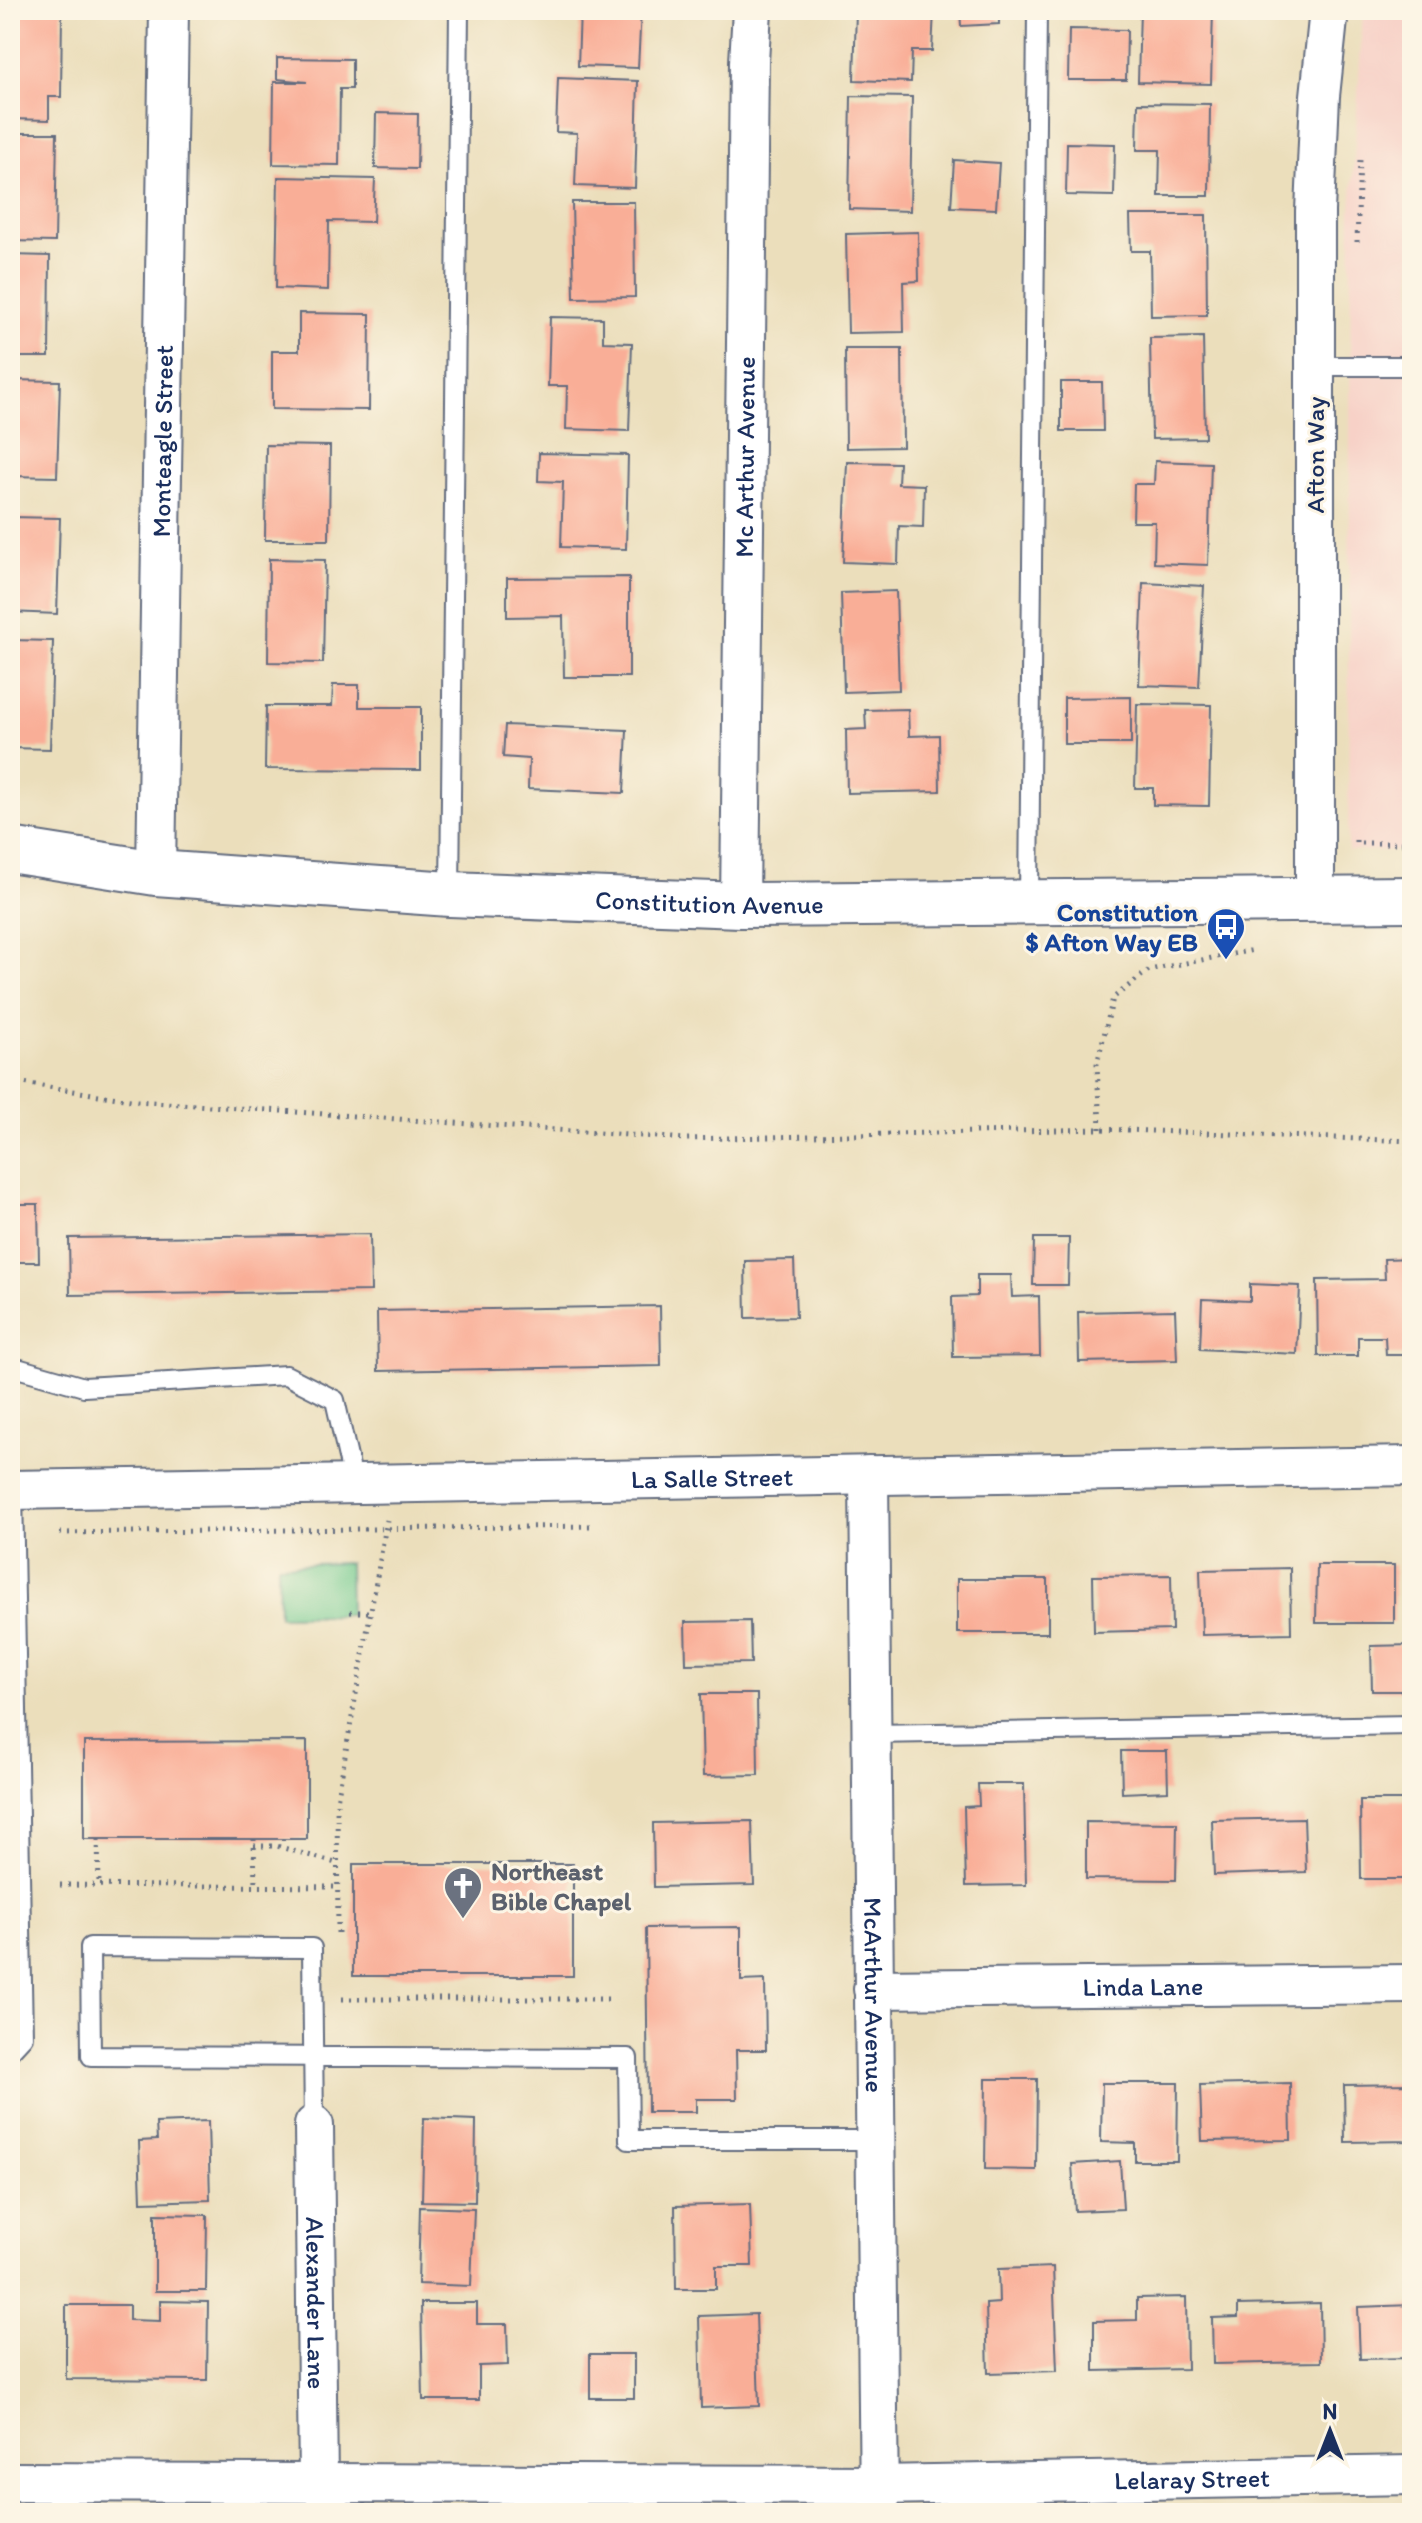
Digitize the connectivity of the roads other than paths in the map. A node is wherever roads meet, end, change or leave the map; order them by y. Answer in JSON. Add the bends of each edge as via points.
{"nodes":[{"id":1,"x":169,"y":10,"type":"edge"},
{"id":2,"x":459,"y":10,"type":"edge"},
{"id":3,"x":752,"y":10,"type":"edge"},
{"id":4,"x":1037,"y":10,"type":"edge"},
{"id":5,"x":1329,"y":10,"type":"edge"},
{"id":6,"x":1315,"y":366,"type":"junction"},
{"id":7,"x":1412,"y":366,"type":"edge"},
{"id":8,"x":10,"y":850,"type":"edge"},
{"id":9,"x":156,"y":873,"type":"junction"},
{"id":10,"x":450,"y":894,"type":"junction"},
{"id":11,"x":1412,"y":899,"type":"edge"},
{"id":12,"x":1315,"y":900,"type":"junction"},
{"id":13,"x":1029,"y":902,"type":"junction"},
{"id":14,"x":740,"y":905,"type":"junction"},
{"id":15,"x":10,"y":1366,"type":"edge"},
{"id":16,"x":1412,"y":1466,"type":"edge"},
{"id":17,"x":869,"y":1475,"type":"junction"},
{"id":18,"x":370,"y":1483,"type":"junction"},
{"id":19,"x":12,"y":1490,"type":"edge"},
{"id":20,"x":1412,"y":1725,"type":"edge"},
{"id":21,"x":871,"y":1734,"type":"junction"},
{"id":22,"x":1412,"y":1984,"type":"edge"},
{"id":23,"x":873,"y":1989,"type":"junction"},
{"id":24,"x":14,"y":2041,"type":"edge"},
{"id":25,"x":312,"y":2055,"type":"junction"},
{"id":26,"x":314,"y":2125,"type":"joint"},
{"id":27,"x":875,"y":2140,"type":"junction"},
{"id":28,"x":1412,"y":2475,"type":"edge"},
{"id":29,"x":10,"y":2482,"type":"edge"},
{"id":30,"x":318,"y":2482,"type":"junction"},
{"id":31,"x":879,"y":2499,"type":"edge"}],
"edges":[{"from":1,"to":9,"type":"street","name":"Monteagle Street"},
{"from":2,"to":10,"type":"lane"},
{"from":3,"to":14,"type":"street","name":"Mc Arthur Avenue"},
{"from":4,"to":13,"type":"lane"},
{"from":5,"to":6,"type":"street","name":"Afton Way","via":[[1315,211]]},
{"from":6,"to":7,"type":"lane"},
{"from":6,"to":12,"type":"street","name":"Afton Way"},
{"from":8,"to":9,"type":"main road","name":"Constitution Avenue"},
{"from":9,"to":10,"type":"main road","name":"Constitution Avenue"},
{"from":10,"to":14,"type":"main road","name":"Constitution Avenue"},
{"from":11,"to":12,"type":"main road","name":"Constitution Avenue"},
{"from":12,"to":13,"type":"main road","name":"Constitution Avenue"},
{"from":13,"to":14,"type":"main road","name":"Constitution Avenue"},
{"from":15,"to":18,"type":"lane","via":[[84,1387],[286,1375],[335,1400]]},
{"from":16,"to":17,"type":"street","name":"La Salle Street"},
{"from":17,"to":18,"type":"street","name":"La Salle Street"},
{"from":17,"to":21,"type":"street","name":"McArthur Avenue"},
{"from":18,"to":19,"type":"street","name":"La Salle Street"},
{"from":19,"to":24,"type":"lane"},
{"from":20,"to":21,"type":"lane"},
{"from":21,"to":23,"type":"street","name":"McArthur Avenue"},
{"from":22,"to":23,"type":"street","name":"Linda Lane"},
{"from":23,"to":27,"type":"street","name":"McArthur Avenue"},
{"from":25,"to":25,"type":"lane","via":[[312,1948],[90,1947],[91,2056]]},
{"from":25,"to":26,"type":"lane"},
{"from":25,"to":27,"type":"lane","via":[[628,2058],[629,2140]]},
{"from":26,"to":30,"type":"street","name":"Alexander Lane"},
{"from":27,"to":31,"type":"street","name":"McArthur Avenue"},
{"from":28,"to":31,"type":"street","name":"Lelaray Street"},
{"from":29,"to":30,"type":"street","name":"Lelaray Street"},
{"from":30,"to":31,"type":"street","name":"Lelaray Street"}]}
